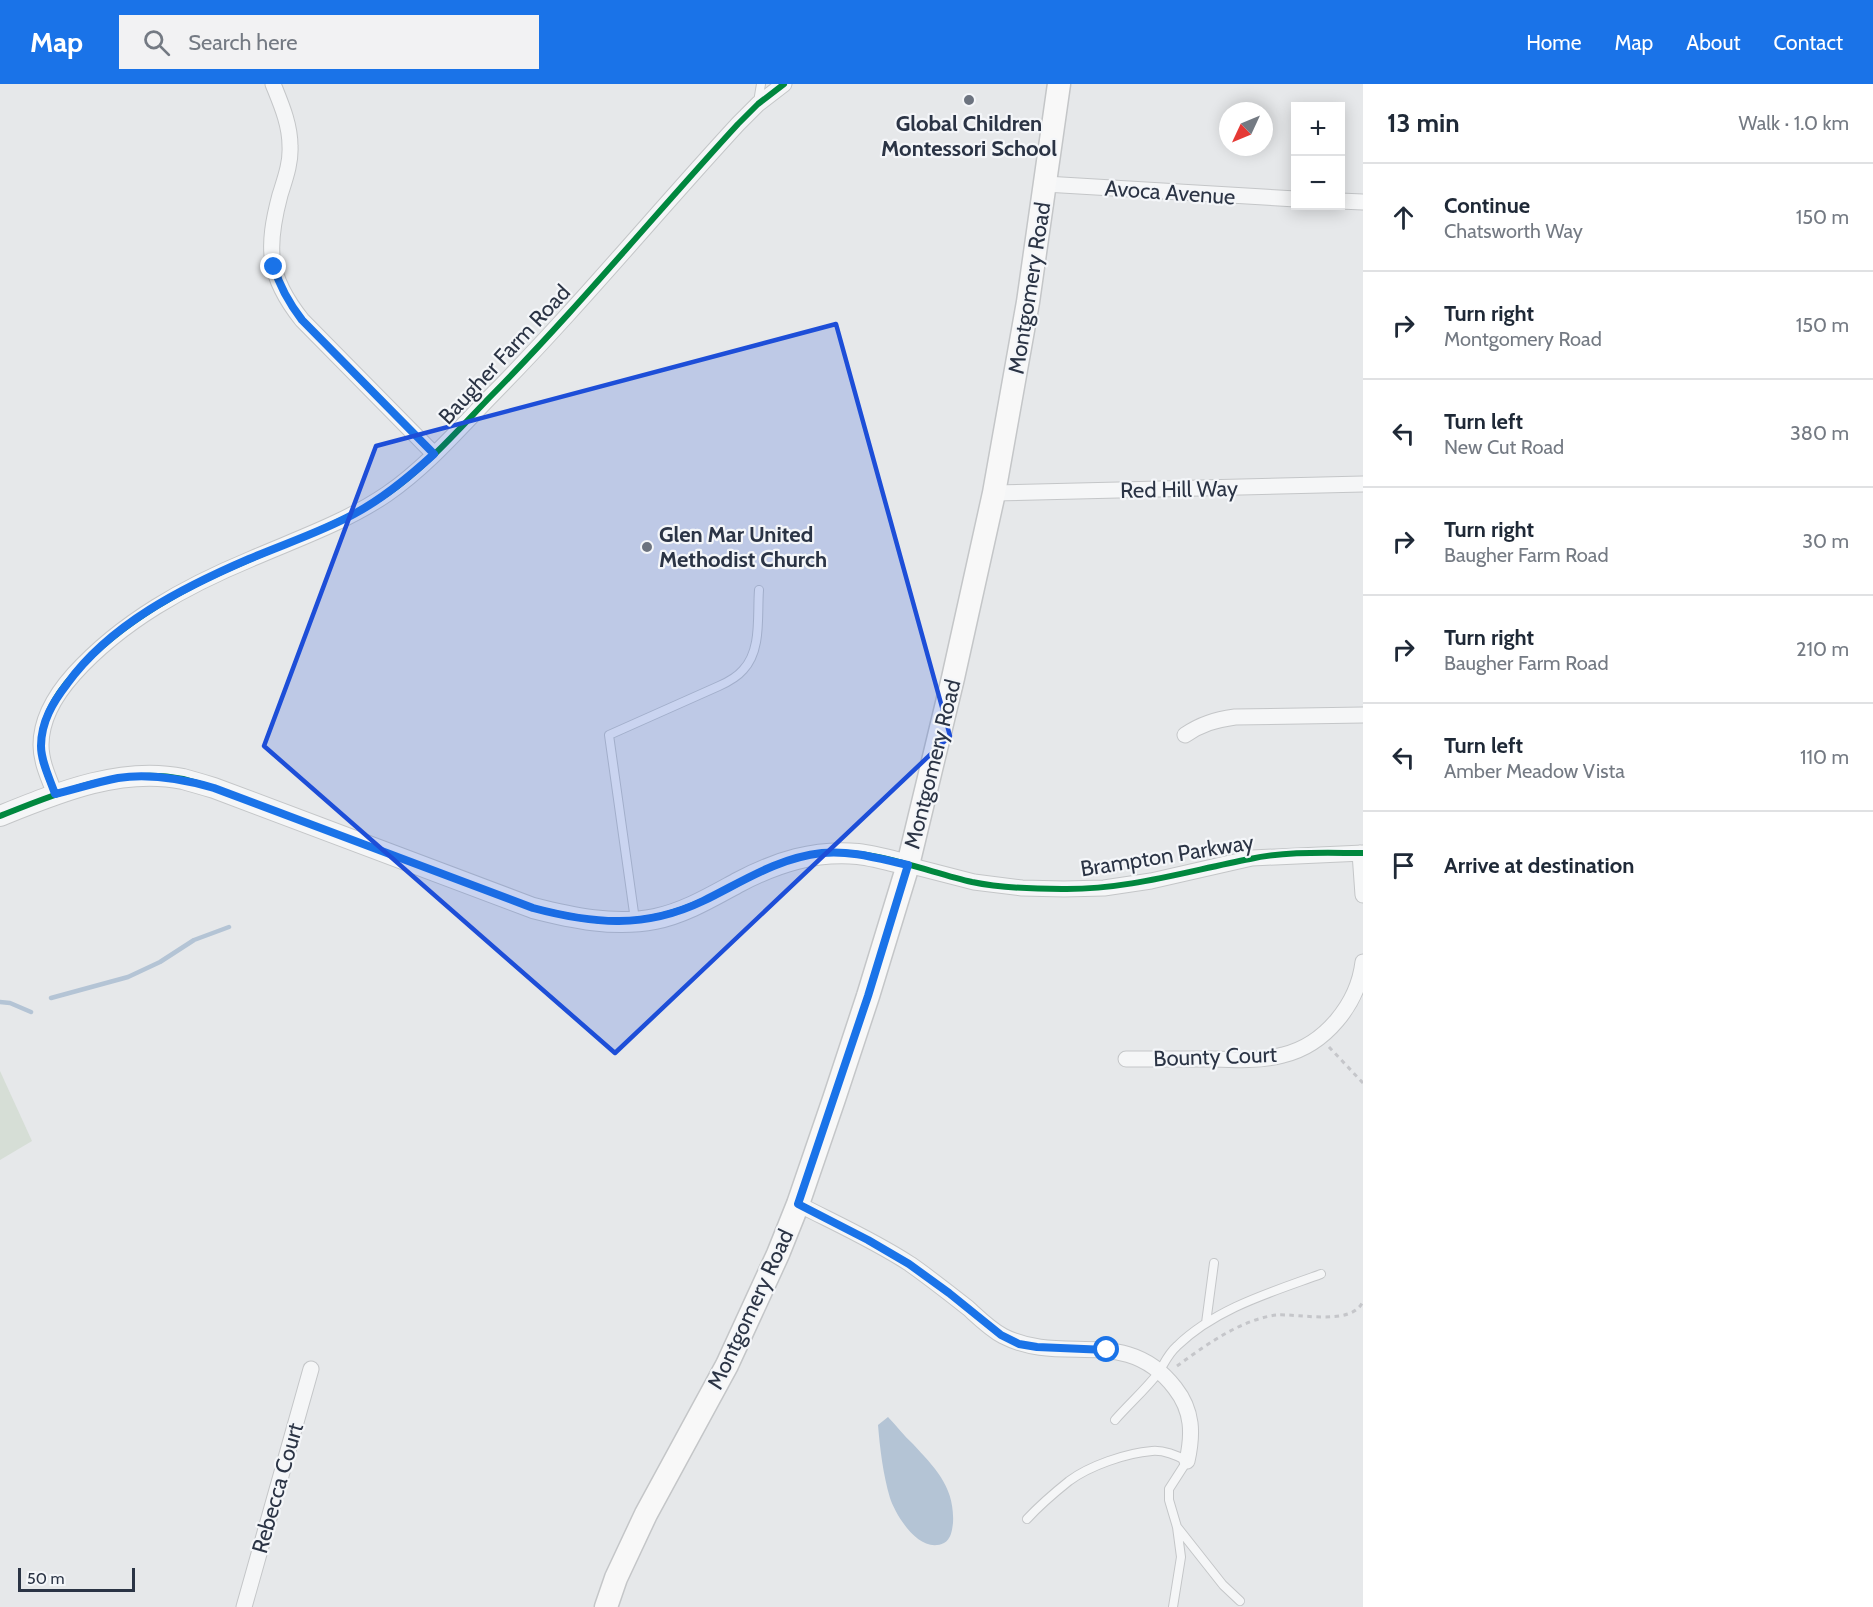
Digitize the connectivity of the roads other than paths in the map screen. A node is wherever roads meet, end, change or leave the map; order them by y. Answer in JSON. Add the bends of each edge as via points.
{"nodes":[{"id":1,"x":273,"y":84,"type":"edge"},
{"id":2,"x":761,"y":84,"type":"edge"},
{"id":3,"x":784,"y":84,"type":"edge"},
{"id":4,"x":1059,"y":84,"type":"edge"},
{"id":5,"x":758,"y":104,"type":"junction"},
{"id":6,"x":1046,"y":184,"type":"junction"},
{"id":7,"x":1291,"y":199,"type":"edge"},
{"id":8,"x":1345,"y":201,"type":"edge"},
{"id":9,"x":1363,"y":202,"type":"edge"},
{"id":10,"x":434,"y":454,"type":"junction"},
{"id":11,"x":1363,"y":484,"type":"edge"},
{"id":12,"x":994,"y":493,"type":"junction"},
{"id":13,"x":759,"y":591,"type":"dead end"},
{"id":14,"x":1363,"y":715,"type":"edge"},
{"id":15,"x":1185,"y":735,"type":"dead end"},
{"id":16,"x":55,"y":794,"type":"junction"},
{"id":17,"x":0,"y":816,"type":"edge"},
{"id":18,"x":1362,"y":852,"type":"edge"},
{"id":19,"x":908,"y":865,"type":"junction"},
{"id":20,"x":1363,"y":895,"type":"edge"},
{"id":21,"x":635,"y":920,"type":"junction"},
{"id":22,"x":1363,"y":963,"type":"edge"},
{"id":23,"x":1126,"y":1059,"type":"dead end"},
{"id":24,"x":798,"y":1204,"type":"junction"},
{"id":25,"x":1214,"y":1263,"type":"dead end"},
{"id":26,"x":1321,"y":1274,"type":"dead end"},
{"id":27,"x":1206,"y":1323,"type":"junction"},
{"id":28,"x":1162,"y":1365,"type":"junction"},
{"id":29,"x":311,"y":1369,"type":"dead end"},
{"id":30,"x":1115,"y":1420,"type":"dead end"},
{"id":31,"x":1187,"y":1461,"type":"junction"},
{"id":32,"x":1027,"y":1519,"type":"dead end"},
{"id":33,"x":1177,"y":1527,"type":"junction"},
{"id":34,"x":1240,"y":1601,"type":"dead end"},
{"id":35,"x":244,"y":1607,"type":"edge"},
{"id":36,"x":606,"y":1607,"type":"edge"},
{"id":37,"x":1173,"y":1607,"type":"edge"}],
"edges":[{"from":1,"to":10,"type":"street","via":[[284,112],[290,146],[289,165],[272,225],[271,246],[279,285],[302,320]]},
{"from":2,"to":5,"type":"lane"},
{"from":3,"to":5,"type":"street","name":"Baugher Farm Road"},
{"from":4,"to":6,"type":"main road","name":"Montgomery Road"},
{"from":5,"to":10,"type":"street","name":"Baugher Farm Road","via":[[525,362]]},
{"from":6,"to":7,"type":"street","name":"Avoca Avenue"},
{"from":6,"to":12,"type":"main road","name":"Montgomery Road"},
{"from":8,"to":9,"type":"street"},
{"from":10,"to":16,"type":"street","name":"Baugher Farm Road","via":[[388,494],[354,514],[192,586],[153,608],[100,647],[72,675],[44,724],[41,746]]},
{"from":11,"to":12,"type":"street","name":"Red Hill Way"},
{"from":12,"to":19,"type":"main road","name":"Montgomery Road"},
{"from":13,"to":21,"type":"lane","via":[[756,645],[745,669],[719,686],[609,735]]},
{"from":14,"to":15,"type":"street","via":[[1235,717],[1200,725]]},
{"from":16,"to":17,"type":"street"},
{"from":16,"to":21,"type":"street","via":[[119,778],[181,779],[533,908],[572,918]]},
{"from":18,"to":19,"type":"street","name":"Brampton Parkway","via":[[1252,858],[1104,888],[1022,888],[974,882]]},
{"from":18,"to":20,"type":"street"},
{"from":19,"to":21,"type":"street","via":[[860,854],[822,853],[785,860],[701,902],[656,918]]},
{"from":19,"to":24,"type":"main road","name":"Montgomery Road"},
{"from":22,"to":23,"type":"street","name":"Bounty Court","via":[[1350,1004],[1331,1027],[1285,1055],[1255,1060]]},
{"from":24,"to":28,"type":"street","via":[[909,1264],[1001,1335],[1019,1344],[1107,1350]]},
{"from":24,"to":36,"type":"main road","name":"Montgomery Road","via":[[756,1305],[646,1514]]},
{"from":25,"to":27,"type":"lane"},
{"from":26,"to":27,"type":"lane","via":[[1271,1292]]},
{"from":27,"to":28,"type":"lane","via":[[1178,1345]]},
{"from":28,"to":30,"type":"lane"},
{"from":28,"to":31,"type":"street","via":[[1189,1411]]},
{"from":29,"to":35,"type":"street","name":"Rebecca Court"},
{"from":31,"to":32,"type":"lane","via":[[1154,1450],[1108,1461],[1071,1480]]},
{"from":31,"to":33,"type":"lane","via":[[1169,1489]]},
{"from":33,"to":34,"type":"lane"},
{"from":33,"to":37,"type":"lane","via":[[1181,1557]]}]}
